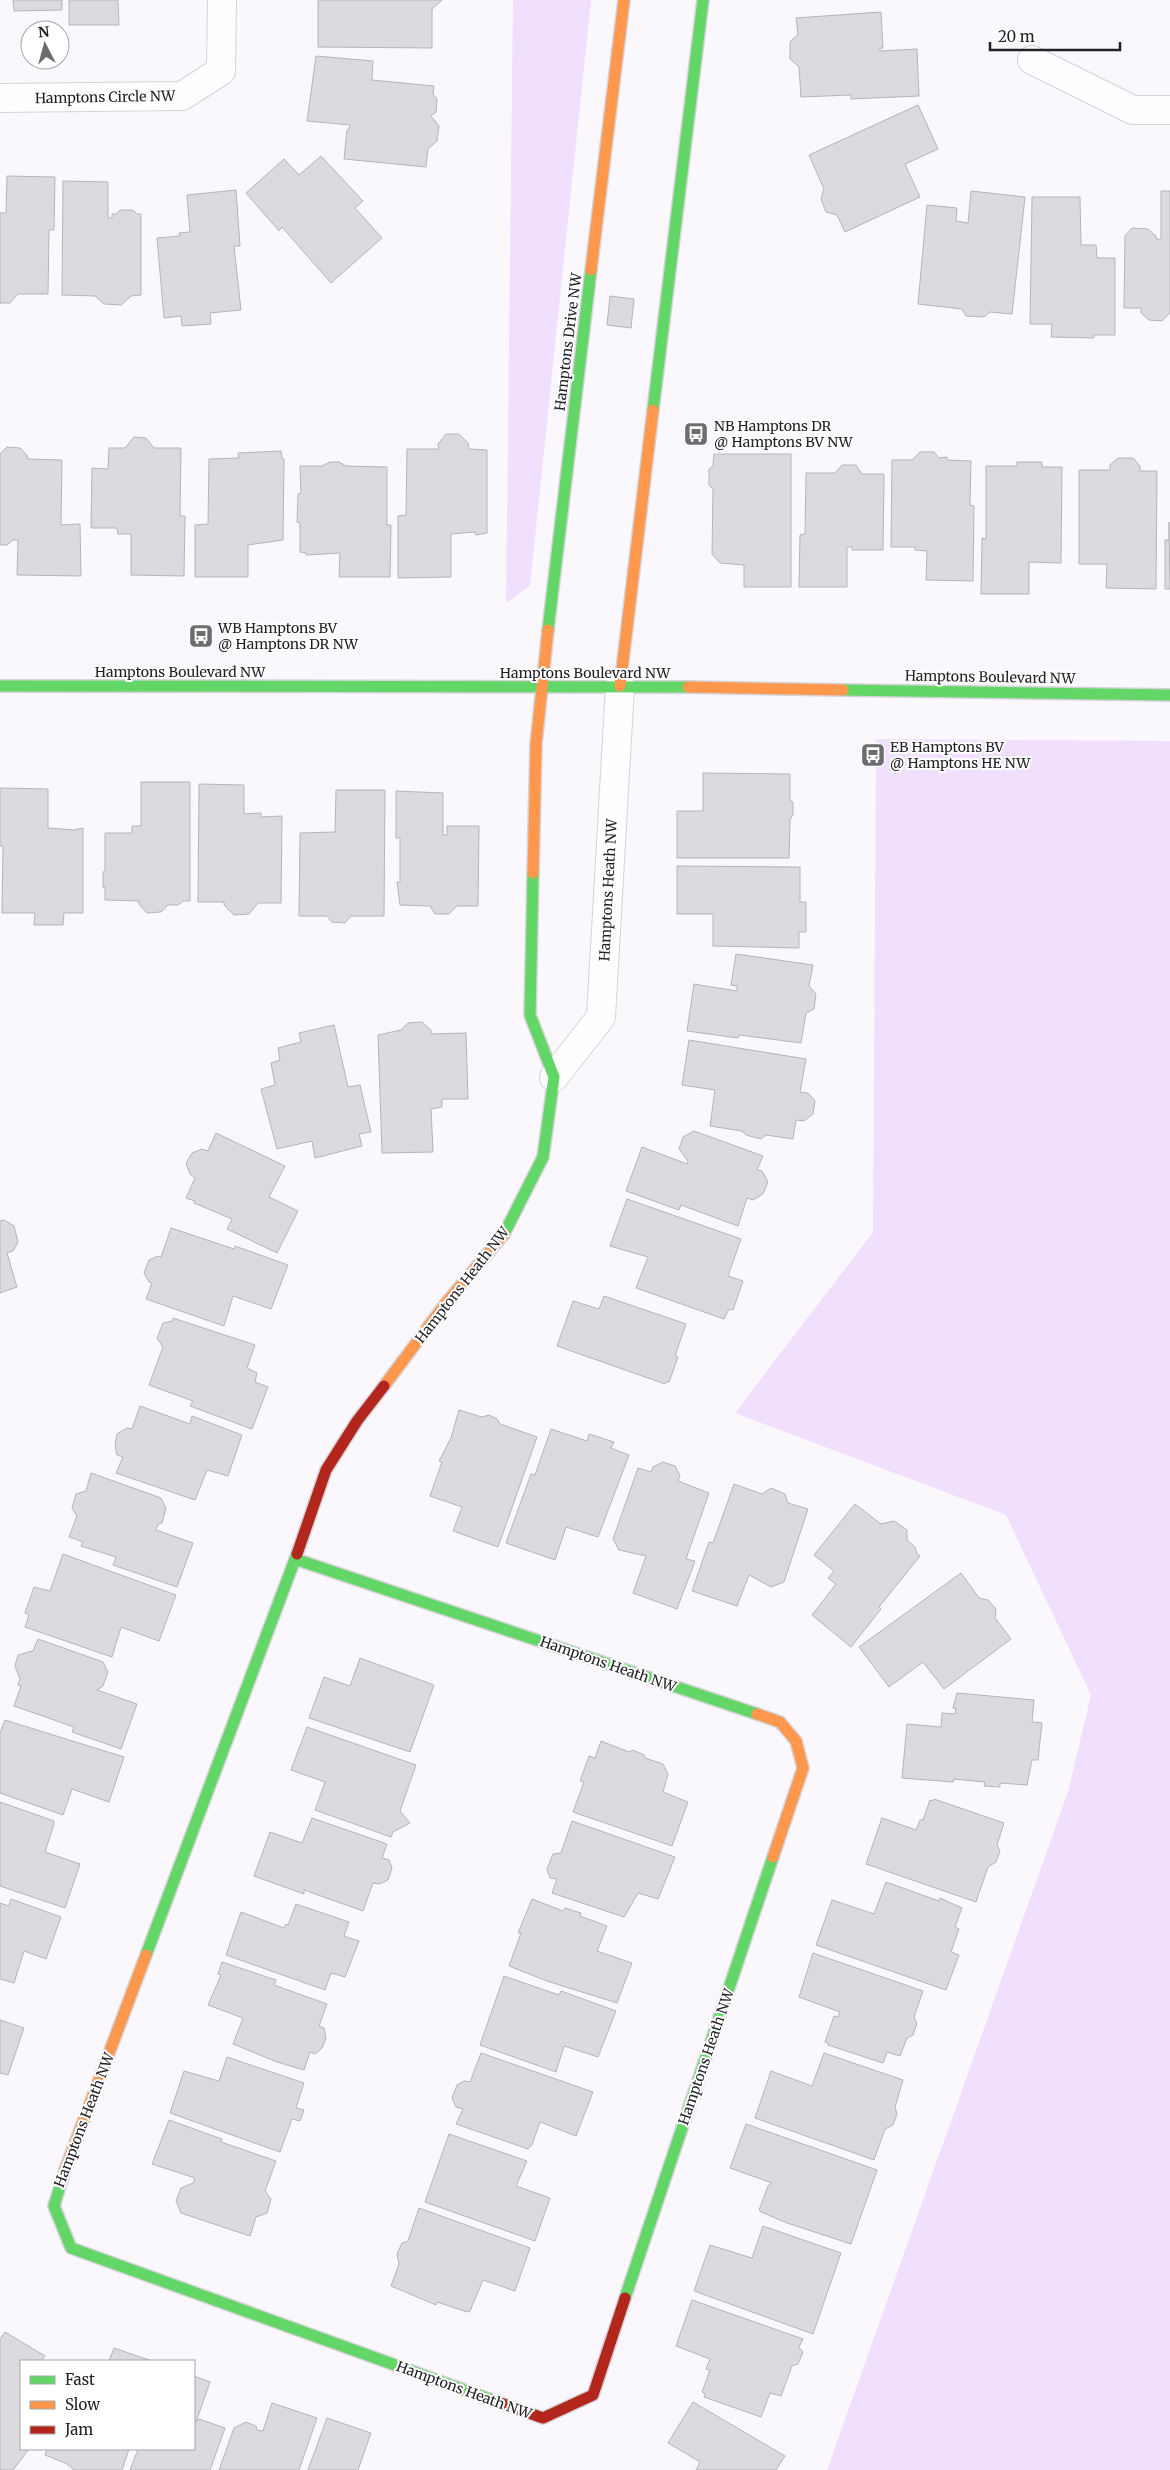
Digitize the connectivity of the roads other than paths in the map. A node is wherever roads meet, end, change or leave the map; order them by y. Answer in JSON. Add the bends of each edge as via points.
{"nodes":[{"id":1,"x":222,"y":0,"type":"edge"},
{"id":2,"x":624,"y":0,"type":"edge"},
{"id":3,"x":702,"y":0,"type":"edge"},
{"id":4,"x":1032,"y":60,"type":"dead end"},
{"id":5,"x":0,"y":98,"type":"edge"},
{"id":6,"x":1170,"y":110,"type":"edge"},
{"id":7,"x":0,"y":686,"type":"edge"},
{"id":8,"x":620,"y":686,"type":"junction"},
{"id":9,"x":541,"y":687,"type":"junction"},
{"id":10,"x":1170,"y":695,"type":"edge"},
{"id":11,"x":554,"y":1078,"type":"junction"},
{"id":12,"x":295,"y":1559,"type":"junction"}],
"edges":[{"from":1,"to":5,"type":"street","name":"Hamptons Circle NW","via":[[221,71],[182,96]]},
{"from":2,"to":9,"type":"street","name":"Hamptons Drive NW"},
{"from":3,"to":8,"type":"street"},
{"from":4,"to":6,"type":"street","via":[[1133,110]]},
{"from":7,"to":9,"type":"street","name":"Hamptons Boulevard NW"},
{"from":8,"to":9,"type":"street","name":"Hamptons Boulevard NW"},
{"from":8,"to":10,"type":"street","name":"Hamptons Boulevard NW"},
{"from":8,"to":11,"type":"street","name":"Hamptons Heath NW","via":[[601,1017]]},
{"from":9,"to":11,"type":"street","name":"Hamptons Heath NW","via":[[536,744],[530,1015]]},
{"from":11,"to":12,"type":"street","name":"Hamptons Heath NW","via":[[543,1157],[507,1231],[446,1303],[357,1421],[326,1470]]},
{"from":12,"to":12,"type":"street","name":"Hamptons Heath NW","via":[[57,2190],[54,2206],[58,2220],[71,2248],[543,2418],[592,2395],[803,1768],[796,1741],[780,1722]]}]}
